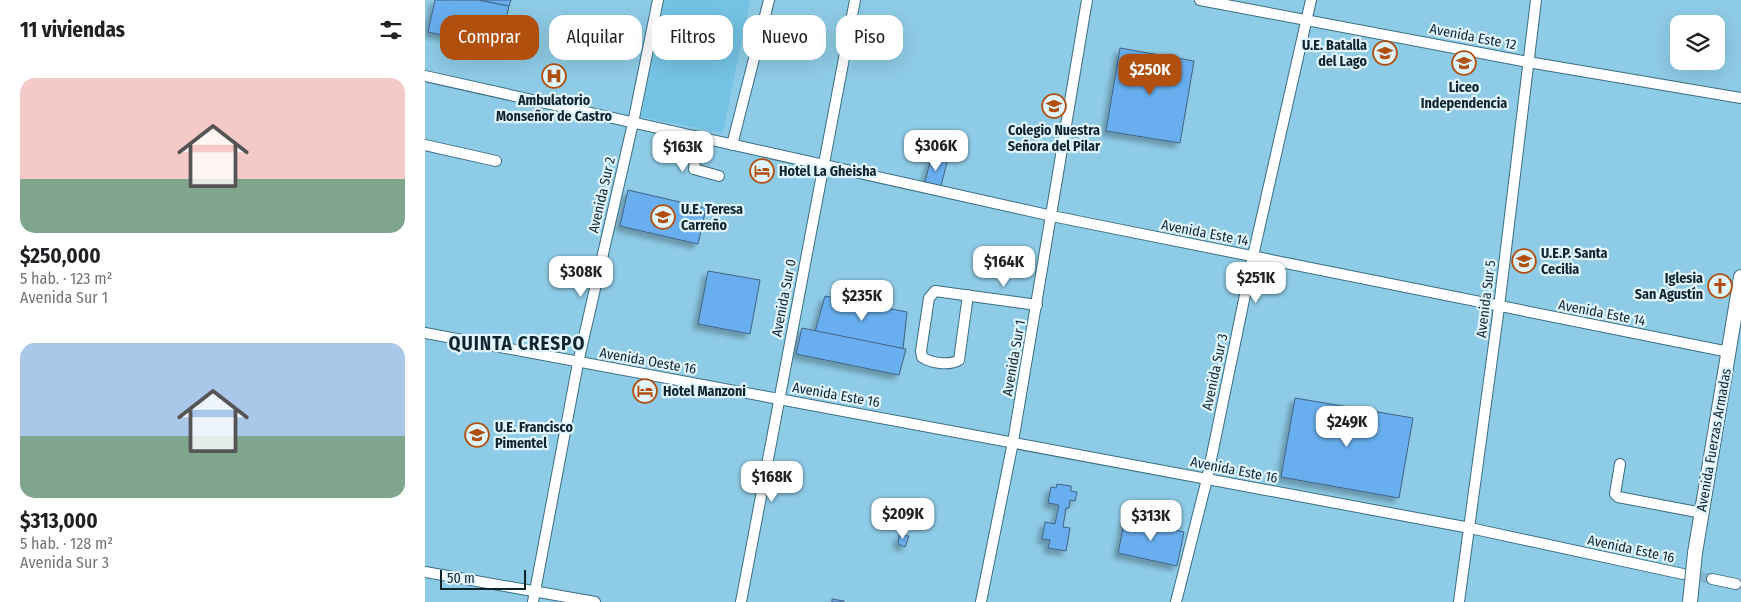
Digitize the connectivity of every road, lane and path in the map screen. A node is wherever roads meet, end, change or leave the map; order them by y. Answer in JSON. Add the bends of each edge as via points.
{"nodes":[{"id":1,"x":658,"y":0,"type":"edge"},
{"id":2,"x":769,"y":0,"type":"edge"},
{"id":3,"x":855,"y":0,"type":"edge"},
{"id":4,"x":1087,"y":0,"type":"edge"},
{"id":5,"x":1200,"y":0,"type":"edge"},
{"id":6,"x":1311,"y":0,"type":"edge"},
{"id":7,"x":1536,"y":0,"type":"edge"},
{"id":8,"x":1305,"y":20,"type":"junction"},
{"id":9,"x":1528,"y":62,"type":"junction"},
{"id":10,"x":425,"y":76,"type":"edge"},
{"id":11,"x":1741,"y":98,"type":"edge"},
{"id":12,"x":633,"y":123,"type":"junction"},
{"id":13,"x":700,"y":138,"type":"junction"},
{"id":14,"x":425,"y":145,"type":"edge"},
{"id":15,"x":732,"y":145,"type":"junction"},
{"id":16,"x":496,"y":161,"type":"dead end"},
{"id":17,"x":824,"y":164,"type":"junction"},
{"id":18,"x":719,"y":176,"type":"dead end"},
{"id":19,"x":1052,"y":216,"type":"junction"},
{"id":20,"x":1253,"y":256,"type":"junction"},
{"id":21,"x":1741,"y":277,"type":"edge"},
{"id":22,"x":968,"y":295,"type":"junction"},
{"id":23,"x":1037,"y":305,"type":"junction"},
{"id":24,"x":1499,"y":307,"type":"junction"},
{"id":25,"x":425,"y":333,"type":"edge"},
{"id":26,"x":1729,"y":352,"type":"junction"},
{"id":27,"x":578,"y":363,"type":"junction"},
{"id":28,"x":779,"y":399,"type":"junction"},
{"id":29,"x":1013,"y":442,"type":"junction"},
{"id":30,"x":1620,"y":464,"type":"dead end"},
{"id":31,"x":1207,"y":479,"type":"junction"},
{"id":32,"x":1702,"y":513,"type":"junction"},
{"id":33,"x":1470,"y":528,"type":"junction"},
{"id":34,"x":425,"y":572,"type":"edge"},
{"id":35,"x":1683,"y":574,"type":"tunnel mouth"},
{"id":36,"x":1712,"y":579,"type":"tunnel mouth"},
{"id":37,"x":1735,"y":584,"type":"dead end"},
{"id":38,"x":535,"y":591,"type":"junction"},
{"id":39,"x":533,"y":602,"type":"edge"},
{"id":40,"x":595,"y":602,"type":"edge"},
{"id":41,"x":741,"y":602,"type":"edge"},
{"id":42,"x":981,"y":602,"type":"edge"},
{"id":43,"x":1176,"y":602,"type":"edge"},
{"id":44,"x":1459,"y":602,"type":"edge"},
{"id":45,"x":1690,"y":602,"type":"edge"}],
"edges":[{"from":1,"to":12,"type":"street","name":"Avenida Sur 2"},
{"from":2,"to":15,"type":"street"},
{"from":3,"to":17,"type":"street","name":"Avenida Sur 0"},
{"from":4,"to":19,"type":"street","name":"Avenida Sur 1"},
{"from":5,"to":8,"type":"street","name":"Avenida Este 12"},
{"from":6,"to":8,"type":"street","name":"Avenida Sur 3"},
{"from":7,"to":9,"type":"street","name":"Avenida Sur 5"},
{"from":8,"to":9,"type":"street","name":"Avenida Este 12"},
{"from":8,"to":20,"type":"street","name":"Avenida Sur 3"},
{"from":9,"to":11,"type":"street","name":"Avenida Este 12"},
{"from":9,"to":24,"type":"street","name":"Avenida Sur 5"},
{"from":10,"to":12,"type":"street","name":"Avenida Este 14"},
{"from":12,"to":13,"type":"street","name":"Avenida Este 14"},
{"from":12,"to":27,"type":"street","name":"Avenida Sur 2"},
{"from":13,"to":15,"type":"street","name":"Avenida Este 14"},
{"from":13,"to":18,"type":"street","via":[[694,168]]},
{"from":14,"to":16,"type":"street"},
{"from":15,"to":17,"type":"street","name":"Avenida Este 14"},
{"from":17,"to":19,"type":"street","name":"Avenida Este 14"},
{"from":17,"to":28,"type":"street","name":"Avenida Sur 0"},
{"from":19,"to":20,"type":"street","name":"Avenida Este 14"},
{"from":19,"to":23,"type":"street","name":"Avenida Sur 1"},
{"from":20,"to":24,"type":"street","name":"Avenida Este 14"},
{"from":20,"to":31,"type":"street","name":"Avenida Sur 3"},
{"from":21,"to":26,"type":"main road","name":"Avenida Fuerzas Armadas"},
{"from":22,"to":22,"type":"street","via":[[932,293],[921,357],[939,362],[959,360]]},
{"from":22,"to":23,"type":"street"},
{"from":23,"to":29,"type":"street","name":"Avenida Sur 1"},
{"from":24,"to":26,"type":"street","name":"Avenida Este 14"},
{"from":24,"to":33,"type":"street","name":"Avenida Sur 5"},
{"from":25,"to":27,"type":"street","name":"Avenida Oeste 16"},
{"from":26,"to":32,"type":"main road","name":"Avenida Fuerzas Armadas"},
{"from":27,"to":28,"type":"street","name":"Avenida Oeste 16"},
{"from":27,"to":38,"type":"street","name":"Avenida Sur 2"},
{"from":28,"to":29,"type":"street","name":"Avenida Este 16"},
{"from":28,"to":41,"type":"street","name":"Avenida Sur 0"},
{"from":29,"to":31,"type":"street","name":"Avenida Este 16"},
{"from":29,"to":42,"type":"street","name":"Avenida Sur 1"},
{"from":30,"to":32,"type":"street","via":[[1615,494],[1618,497]]},
{"from":31,"to":33,"type":"street","name":"Avenida Este 16"},
{"from":31,"to":43,"type":"street","name":"Avenida Sur 3"},
{"from":32,"to":45,"type":"main road","name":"Avenida Fuerzas Armadas","bridge":true},
{"from":33,"to":35,"type":"street","name":"Avenida Este 16"},
{"from":33,"to":44,"type":"street","name":"Avenida Sur 5"},
{"from":34,"to":38,"type":"street"},
{"from":36,"to":37,"type":"street"},
{"from":38,"to":39,"type":"street","name":"Avenida Sur 2"},
{"from":38,"to":40,"type":"street"}]}
